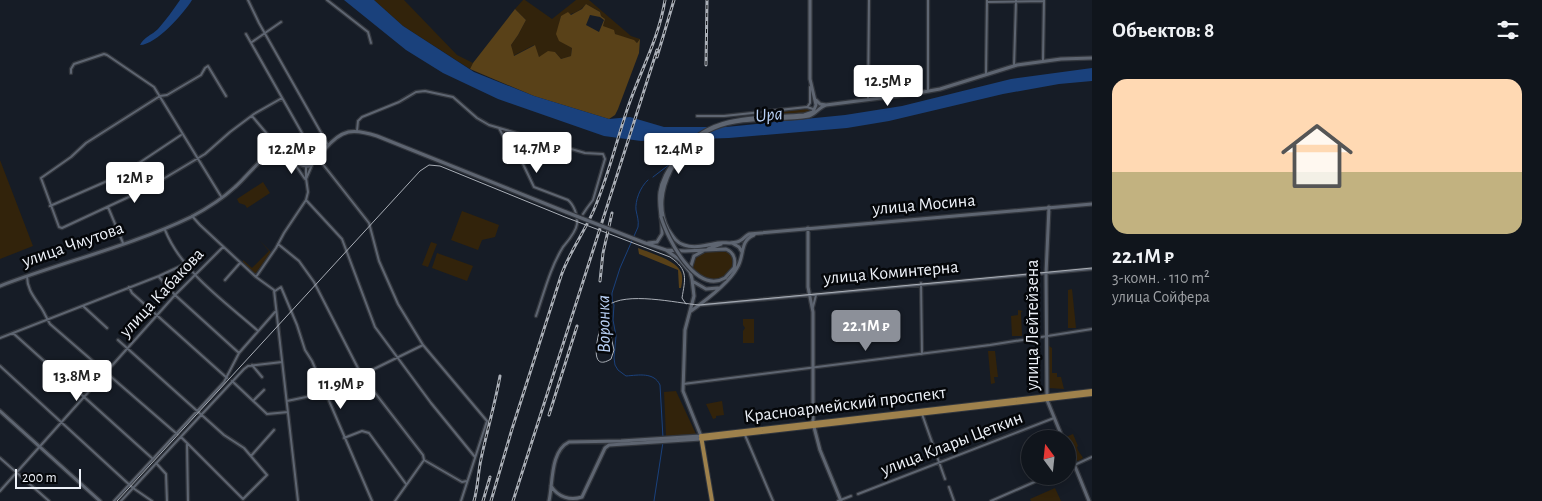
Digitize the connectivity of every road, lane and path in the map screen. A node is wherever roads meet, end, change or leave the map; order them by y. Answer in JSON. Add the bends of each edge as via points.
{"nodes":[{"id":1,"x":248,"y":0,"type":"edge"},
{"id":2,"x":327,"y":0,"type":"edge"},
{"id":3,"x":810,"y":0,"type":"edge"},
{"id":4,"x":869,"y":0,"type":"edge"},
{"id":5,"x":928,"y":0,"type":"edge"},
{"id":6,"x":1044,"y":0,"type":"edge"},
{"id":7,"x":987,"y":1,"type":"edge"},
{"id":8,"x":1016,"y":1,"type":"junction"},
{"id":9,"x":281,"y":22,"type":"dead end"},
{"id":10,"x":246,"y":34,"type":"dead end"},
{"id":11,"x":266,"y":34,"type":"junction"},
{"id":12,"x":251,"y":43,"type":"junction"},
{"id":13,"x":371,"y":43,"type":"dead end"},
{"id":14,"x":1092,"y":58,"type":"edge"},
{"id":15,"x":1043,"y":62,"type":"junction"},
{"id":16,"x":1014,"y":66,"type":"junction"},
{"id":17,"x":71,"y":73,"type":"dead end"},
{"id":18,"x":986,"y":74,"type":"junction"},
{"id":19,"x":810,"y":79,"type":"junction"},
{"id":20,"x":928,"y":92,"type":"junction"},
{"id":21,"x":160,"y":96,"type":"junction"},
{"id":22,"x":226,"y":96,"type":"dead end"},
{"id":23,"x":815,"y":97,"type":"junction"},
{"id":24,"x":282,"y":98,"type":"junction"},
{"id":25,"x":868,"y":100,"type":"junction"},
{"id":26,"x":826,"y":105,"type":"junction"},
{"id":27,"x":807,"y":107,"type":"junction"},
{"id":28,"x":813,"y":112,"type":"junction"},
{"id":29,"x":252,"y":116,"type":"junction"},
{"id":30,"x":697,"y":116,"type":"dead end"},
{"id":31,"x":742,"y":120,"type":"junction"},
{"id":32,"x":499,"y":128,"type":"junction"},
{"id":33,"x":357,"y":131,"type":"junction"},
{"id":34,"x":182,"y":134,"type":"junction"},
{"id":35,"x":328,"y":145,"type":"junction"},
{"id":36,"x":279,"y":152,"type":"junction"},
{"id":37,"x":318,"y":157,"type":"junction"},
{"id":38,"x":197,"y":159,"type":"junction"},
{"id":39,"x":291,"y":159,"type":"junction"},
{"id":40,"x":313,"y":163,"type":"junction"},
{"id":41,"x":306,"y":166,"type":"junction"},
{"id":42,"x":306,"y":181,"type":"junction"},
{"id":43,"x":222,"y":198,"type":"junction"},
{"id":44,"x":306,"y":200,"type":"junction"},
{"id":45,"x":1092,"y":204,"type":"edge"},
{"id":46,"x":50,"y":206,"type":"junction"},
{"id":47,"x":108,"y":208,"type":"junction"},
{"id":48,"x":1049,"y":208,"type":"junction"},
{"id":49,"x":583,"y":214,"type":"dead end"},
{"id":50,"x":192,"y":216,"type":"junction"},
{"id":51,"x":661,"y":217,"type":"junction"},
{"id":52,"x":164,"y":228,"type":"junction"},
{"id":53,"x":808,"y":228,"type":"junction"},
{"id":54,"x":759,"y":233,"type":"junction"},
{"id":55,"x":726,"y":242,"type":"junction"},
{"id":56,"x":731,"y":242,"type":"junction"},
{"id":57,"x":122,"y":243,"type":"junction"},
{"id":58,"x":645,"y":243,"type":"junction"},
{"id":59,"x":278,"y":244,"type":"junction"},
{"id":60,"x":223,"y":247,"type":"junction"},
{"id":61,"x":666,"y":250,"type":"junction"},
{"id":62,"x":706,"y":250,"type":"junction"},
{"id":63,"x":742,"y":253,"type":"junction"},
{"id":64,"x":741,"y":260,"type":"junction"},
{"id":65,"x":241,"y":262,"type":"junction"},
{"id":66,"x":185,"y":264,"type":"junction"},
{"id":67,"x":734,"y":269,"type":"junction"},
{"id":68,"x":1092,"y":269,"type":"edge"},
{"id":69,"x":690,"y":272,"type":"junction"},
{"id":70,"x":1046,"y":273,"type":"junction"},
{"id":71,"x":194,"y":275,"type":"junction"},
{"id":72,"x":27,"y":276,"type":"junction"},
{"id":73,"x":159,"y":276,"type":"junction"},
{"id":74,"x":256,"y":277,"type":"junction"},
{"id":75,"x":692,"y":279,"type":"junction"},
{"id":76,"x":225,"y":280,"type":"dead end"},
{"id":77,"x":921,"y":284,"type":"junction"},
{"id":78,"x":0,"y":286,"type":"edge"},
{"id":79,"x":129,"y":287,"type":"junction"},
{"id":80,"x":719,"y":288,"type":"junction"},
{"id":81,"x":275,"y":292,"type":"junction"},
{"id":82,"x":817,"y":293,"type":"junction"},
{"id":83,"x":809,"y":294,"type":"junction"},
{"id":84,"x":175,"y":295,"type":"junction"},
{"id":85,"x":693,"y":305,"type":"junction"},
{"id":86,"x":698,"y":305,"type":"junction"},
{"id":87,"x":83,"y":306,"type":"junction"},
{"id":88,"x":276,"y":312,"type":"junction"},
{"id":89,"x":690,"y":312,"type":"junction"},
{"id":90,"x":813,"y":312,"type":"junction"},
{"id":91,"x":158,"y":316,"type":"junction"},
{"id":92,"x":536,"y":316,"type":"dead end"},
{"id":93,"x":47,"y":319,"type":"junction"},
{"id":94,"x":107,"y":328,"type":"dead end"},
{"id":95,"x":1092,"y":330,"type":"edge"},
{"id":96,"x":258,"y":331,"type":"junction"},
{"id":97,"x":13,"y":333,"type":"junction"},
{"id":98,"x":1046,"y":336,"type":"junction"},
{"id":99,"x":0,"y":338,"type":"edge"},
{"id":100,"x":118,"y":340,"type":"dead end"},
{"id":101,"x":423,"y":344,"type":"junction"},
{"id":102,"x":127,"y":348,"type":"junction"},
{"id":103,"x":239,"y":353,"type":"junction"},
{"id":104,"x":922,"y":354,"type":"junction"},
{"id":105,"x":397,"y":357,"type":"junction"},
{"id":106,"x":282,"y":362,"type":"junction"},
{"id":107,"x":0,"y":366,"type":"edge"},
{"id":108,"x":252,"y":366,"type":"junction"},
{"id":109,"x":813,"y":367,"type":"junction"},
{"id":110,"x":107,"y":372,"type":"junction"},
{"id":111,"x":362,"y":376,"type":"junction"},
{"id":112,"x":262,"y":377,"type":"dead end"},
{"id":113,"x":227,"y":378,"type":"junction"},
{"id":114,"x":232,"y":381,"type":"junction"},
{"id":115,"x":683,"y":384,"type":"junction"},
{"id":116,"x":264,"y":390,"type":"dead end"},
{"id":117,"x":325,"y":393,"type":"junction"},
{"id":118,"x":1092,"y":393,"type":"edge"},
{"id":119,"x":84,"y":397,"type":"junction"},
{"id":120,"x":1047,"y":398,"type":"junction"},
{"id":121,"x":253,"y":401,"type":"junction"},
{"id":122,"x":287,"y":401,"type":"junction"},
{"id":123,"x":0,"y":411,"type":"edge"},
{"id":124,"x":198,"y":411,"type":"junction"},
{"id":125,"x":288,"y":412,"type":"junction"},
{"id":126,"x":202,"y":414,"type":"junction"},
{"id":127,"x":922,"y":414,"type":"junction"},
{"id":128,"x":1054,"y":418,"type":"junction"},
{"id":129,"x":61,"y":422,"type":"junction"},
{"id":130,"x":814,"y":425,"type":"junction"},
{"id":131,"x":274,"y":430,"type":"dead end"},
{"id":132,"x":1059,"y":430,"type":"edge"},
{"id":133,"x":177,"y":434,"type":"junction"},
{"id":134,"x":745,"y":434,"type":"junction"},
{"id":135,"x":180,"y":437,"type":"junction"},
{"id":136,"x":344,"y":438,"type":"junction"},
{"id":137,"x":701,"y":438,"type":"junction"},
{"id":138,"x":602,"y":441,"type":"junction"},
{"id":139,"x":652,"y":441,"type":"junction"},
{"id":140,"x":187,"y":444,"type":"junction"},
{"id":141,"x":40,"y":447,"type":"junction"},
{"id":142,"x":605,"y":448,"type":"junction"},
{"id":143,"x":251,"y":456,"type":"junction"},
{"id":144,"x":475,"y":457,"type":"junction"},
{"id":145,"x":1092,"y":457,"type":"edge"},
{"id":146,"x":0,"y":458,"type":"edge"},
{"id":147,"x":153,"y":459,"type":"junction"},
{"id":148,"x":424,"y":460,"type":"junction"},
{"id":149,"x":940,"y":462,"type":"junction"},
{"id":150,"x":156,"y":463,"type":"junction"},
{"id":151,"x":1076,"y":464,"type":"edge"},
{"id":152,"x":1076,"y":470,"type":"edge"},
{"id":153,"x":16,"y":473,"type":"junction"},
{"id":154,"x":945,"y":479,"type":"dead end"},
{"id":155,"x":468,"y":481,"type":"junction"},
{"id":156,"x":129,"y":484,"type":"junction"},
{"id":157,"x":406,"y":484,"type":"junction"},
{"id":158,"x":1027,"y":485,"type":"edge"},
{"id":159,"x":551,"y":486,"type":"junction"},
{"id":160,"x":949,"y":487,"type":"dead end"},
{"id":161,"x":133,"y":488,"type":"junction"},
{"id":162,"x":0,"y":491,"type":"edge"},
{"id":163,"x":557,"y":494,"type":"junction"},
{"id":164,"x":858,"y":494,"type":"dead end"},
{"id":165,"x":851,"y":496,"type":"dead end"},
{"id":166,"x":243,"y":500,"type":"edge"},
{"id":167,"x":550,"y":500,"type":"edge"},
{"id":168,"x":49,"y":501,"type":"edge"},
{"id":169,"x":100,"y":501,"type":"edge"},
{"id":170,"x":114,"y":501,"type":"edge"},
{"id":171,"x":121,"y":501,"type":"edge"},
{"id":172,"x":152,"y":501,"type":"edge"},
{"id":173,"x":167,"y":501,"type":"edge"},
{"id":174,"x":188,"y":501,"type":"edge"},
{"id":175,"x":298,"y":501,"type":"edge"},
{"id":176,"x":372,"y":501,"type":"edge"},
{"id":177,"x":395,"y":501,"type":"edge"},
{"id":178,"x":461,"y":501,"type":"edge"},
{"id":179,"x":712,"y":501,"type":"edge"},
{"id":180,"x":773,"y":501,"type":"edge"},
{"id":181,"x":840,"y":501,"type":"edge"},
{"id":182,"x":954,"y":501,"type":"edge"},
{"id":183,"x":991,"y":501,"type":"edge"},
{"id":184,"x":1089,"y":501,"type":"edge"}],
"edges":[{"from":1,"to":11,"type":"street"},
{"from":2,"to":13,"type":"street","via":[[368,32]]},
{"from":3,"to":19,"type":"main road"},
{"from":4,"to":25,"type":"street"},
{"from":5,"to":20,"type":"street"},
{"from":6,"to":8,"type":"street"},
{"from":6,"to":15,"type":"street"},
{"from":7,"to":8,"type":"street"},
{"from":7,"to":18,"type":"street"},
{"from":8,"to":16,"type":"street"},
{"from":9,"to":11,"type":"street"},
{"from":10,"to":12,"type":"street"},
{"from":11,"to":12,"type":"street"},
{"from":11,"to":35,"type":"street"},
{"from":12,"to":24,"type":"street"},
{"from":14,"to":15,"type":"main road"},
{"from":15,"to":16,"type":"main road"},
{"from":16,"to":18,"type":"main road"},
{"from":17,"to":21,"type":"street","via":[[74,64],[104,54],[154,87]]},
{"from":18,"to":20,"type":"main road"},
{"from":19,"to":23,"type":"main road"},
{"from":19,"to":27,"type":"street","via":[[810,103]]},
{"from":20,"to":25,"type":"main road"},
{"from":21,"to":22,"type":"street","via":[[200,75],[208,66]]},
{"from":21,"to":34,"type":"street"},
{"from":21,"to":46,"type":"street","via":[[86,143],[41,178]]},
{"from":23,"to":26,"type":"main road"},
{"from":23,"to":28,"type":"main road"},
{"from":24,"to":29,"type":"street"},
{"from":24,"to":36,"type":"street","via":[[302,133]]},
{"from":25,"to":26,"type":"main road"},
{"from":26,"to":31,"type":"main road","via":[[810,116]]},
{"from":27,"to":28,"type":"street"},
{"from":27,"to":30,"type":"street"},
{"from":28,"to":31,"type":"main road"},
{"from":29,"to":36,"type":"street"},
{"from":29,"to":38,"type":"street"},
{"from":31,"to":51,"type":"main road","via":[[708,128],[684,148],[662,184]]},
{"from":31,"to":55,"type":"main road","bridge":true,"via":[[699,137],[683,152],[665,183],[662,204],[667,227],[680,244],[689,247]]},
{"from":32,"to":33,"type":"street","via":[[480,120],[453,97],[423,91],[362,117]]},
{"from":32,"to":49,"type":"street","via":[[585,153],[604,154],[593,200]]},
{"from":32,"to":92,"type":"street","via":[[523,164],[534,188],[570,201],[576,214],[577,227],[553,267]]},
{"from":33,"to":35,"type":"main road","via":[[340,134]]},
{"from":33,"to":58,"type":"main road","bridge":true},
{"from":34,"to":38,"type":"street"},
{"from":34,"to":46,"type":"street","via":[[121,174]]},
{"from":35,"to":37,"type":"main road"},
{"from":36,"to":39,"type":"main road"},
{"from":36,"to":43,"type":"main road","name":"улица Чмутова","via":[[264,159]]},
{"from":37,"to":40,"type":"main road"},
{"from":37,"to":101,"type":"street","via":[[369,223],[379,261]]},
{"from":38,"to":43,"type":"street"},
{"from":38,"to":47,"type":"street"},
{"from":39,"to":41,"type":"main road"},
{"from":39,"to":42,"type":"street"},
{"from":40,"to":41,"type":"main road"},
{"from":40,"to":42,"type":"street"},
{"from":41,"to":42,"type":"street"},
{"from":42,"to":44,"type":"street"},
{"from":43,"to":50,"type":"main road","name":"улица Чмутова"},
{"from":44,"to":59,"type":"street"},
{"from":44,"to":105,"type":"street","via":[[342,239],[376,327]]},
{"from":45,"to":48,"type":"main road","name":"улица Мосина"},
{"from":46,"to":47,"type":"street","via":[[62,228]]},
{"from":47,"to":57,"type":"street"},
{"from":48,"to":53,"type":"main road","name":"улица Мосина"},
{"from":48,"to":70,"type":"main road","name":"улица Лейтейзена"},
{"from":50,"to":52,"type":"main road","name":"улица Чмутова"},
{"from":50,"to":60,"type":"street"},
{"from":51,"to":58,"type":"main road","bridge":true,"via":[[662,235],[659,240]]},
{"from":51,"to":67,"type":"main road","bridge":true,"via":[[674,248],[700,277],[712,282],[725,278]]},
{"from":52,"to":57,"type":"main road","name":"улица Чмутова"},
{"from":52,"to":66,"type":"street"},
{"from":53,"to":54,"type":"main road","name":"улица Мосина"},
{"from":53,"to":83,"type":"main road"},
{"from":54,"to":56,"type":"main road","name":"улица Мосина"},
{"from":54,"to":63,"type":"main road","via":[[746,239]]},
{"from":55,"to":56,"type":"main road"},
{"from":55,"to":62,"type":"main road"},
{"from":56,"to":63,"type":"main road"},
{"from":57,"to":72,"type":"main road","name":"улица Чмутова"},
{"from":58,"to":61,"type":"main road"},
{"from":59,"to":74,"type":"street"},
{"from":59,"to":111,"type":"street","via":[[299,261],[314,282]]},
{"from":60,"to":65,"type":"street"},
{"from":60,"to":71,"type":"street","name":"улица Кабакова"},
{"from":61,"to":62,"type":"main road"},
{"from":61,"to":69,"type":"main road"},
{"from":62,"to":67,"type":"main road","via":[[730,251],[735,258]]},
{"from":62,"to":69,"type":"main road","via":[[694,256]]},
{"from":63,"to":64,"type":"main road"},
{"from":64,"to":67,"type":"main road"},
{"from":64,"to":80,"type":"main road","via":[[731,278]]},
{"from":65,"to":74,"type":"street"},
{"from":65,"to":76,"type":"street"},
{"from":66,"to":71,"type":"street"},
{"from":66,"to":73,"type":"street"},
{"from":68,"to":70,"type":"street","name":"улица Коминтерна"},
{"from":69,"to":75,"type":"main road"},
{"from":70,"to":77,"type":"street","name":"улица Коминтерна"},
{"from":70,"to":98,"type":"main road","name":"улица Лейтейзена"},
{"from":71,"to":84,"type":"street","name":"улица Кабакова"},
{"from":71,"to":96,"type":"street"},
{"from":72,"to":78,"type":"main road","name":"улица Чмутова"},
{"from":72,"to":93,"type":"street","via":[[32,295]]},
{"from":73,"to":79,"type":"street"},
{"from":73,"to":84,"type":"street"},
{"from":74,"to":81,"type":"street"},
{"from":75,"to":80,"type":"main road","via":[[703,288]]},
{"from":75,"to":85,"type":"main road"},
{"from":77,"to":82,"type":"street","name":"улица Коминтерна"},
{"from":77,"to":104,"type":"street"},
{"from":79,"to":87,"type":"street"},
{"from":79,"to":91,"type":"street"},
{"from":80,"to":86,"type":"main road"},
{"from":81,"to":88,"type":"street"},
{"from":81,"to":117,"type":"street","via":[[281,287]]},
{"from":82,"to":83,"type":"street","name":"улица Коминтерна"},
{"from":82,"to":90,"type":"street"},
{"from":83,"to":86,"type":"street","name":"улица Коминтерна"},
{"from":83,"to":90,"type":"main road"},
{"from":84,"to":91,"type":"street","name":"улица Кабакова"},
{"from":84,"to":103,"type":"street"},
{"from":85,"to":86,"type":"main road","name":"улица Коминтерна"},
{"from":85,"to":89,"type":"main road"},
{"from":86,"to":89,"type":"main road"},
{"from":87,"to":93,"type":"street"},
{"from":87,"to":94,"type":"street"},
{"from":88,"to":96,"type":"street"},
{"from":88,"to":106,"type":"street"},
{"from":89,"to":115,"type":"main road","via":[[685,330]]},
{"from":90,"to":109,"type":"main road"},
{"from":91,"to":102,"type":"street","name":"улица Кабакова"},
{"from":91,"to":113,"type":"street"},
{"from":93,"to":97,"type":"street"},
{"from":93,"to":110,"type":"street"},
{"from":95,"to":98,"type":"street"},
{"from":96,"to":103,"type":"street"},
{"from":97,"to":99,"type":"street"},
{"from":97,"to":119,"type":"street"},
{"from":98,"to":104,"type":"street"},
{"from":98,"to":120,"type":"main road","name":"улица Лейтейзена"},
{"from":100,"to":102,"type":"street"},
{"from":101,"to":105,"type":"street"},
{"from":101,"to":144,"type":"street","via":[[487,421]]},
{"from":102,"to":110,"type":"street","name":"улица Кабакова"},
{"from":102,"to":124,"type":"street"},
{"from":103,"to":113,"type":"street"},
{"from":104,"to":109,"type":"street"},
{"from":105,"to":111,"type":"street"},
{"from":105,"to":144,"type":"street"},
{"from":106,"to":108,"type":"street"},
{"from":106,"to":122,"type":"street"},
{"from":107,"to":129,"type":"street"},
{"from":108,"to":112,"type":"street"},
{"from":108,"to":114,"type":"street"},
{"from":109,"to":115,"type":"street"},
{"from":109,"to":130,"type":"main road"},
{"from":110,"to":119,"type":"street","name":"улица Кабакова"},
{"from":110,"to":133,"type":"street"},
{"from":111,"to":117,"type":"street"},
{"from":111,"to":148,"type":"street"},
{"from":113,"to":124,"type":"street"},
{"from":114,"to":121,"type":"street"},
{"from":114,"to":126,"type":"street"},
{"from":115,"to":137,"type":"main road","via":[[683,393]]},
{"from":116,"to":121,"type":"street"},
{"from":117,"to":122,"type":"street"},
{"from":117,"to":136,"type":"street"},
{"from":118,"to":120,"type":"main road","name":"Красноармейский проспект"},
{"from":119,"to":129,"type":"street","name":"улица Кабакова"},
{"from":119,"to":147,"type":"street"},
{"from":120,"to":127,"type":"main road","name":"Красноармейский проспект"},
{"from":120,"to":128,"type":"main road","name":"улица Лейтейзена"},
{"from":120,"to":130,"type":"main road","name":"Красноармейский проспект"},
{"from":121,"to":125,"type":"street","via":[[267,414]]},
{"from":122,"to":125,"type":"street"},
{"from":123,"to":141,"type":"main road"},
{"from":124,"to":126,"type":"street"},
{"from":124,"to":133,"type":"street"},
{"from":125,"to":175,"type":"street"},
{"from":126,"to":135,"type":"street"},
{"from":126,"to":143,"type":"street"},
{"from":127,"to":130,"type":"main road","name":"Красноармейский проспект"},
{"from":127,"to":149,"type":"street"},
{"from":128,"to":132,"type":"main road","name":"улица Лейтейзена"},
{"from":128,"to":149,"type":"street","name":"улица Клары Цеткин"},
{"from":129,"to":141,"type":"street","name":"улица Кабакова"},
{"from":129,"to":156,"type":"street"},
{"from":130,"to":134,"type":"main road","name":"Красноармейский проспект"},
{"from":130,"to":137,"type":"main road","name":"Красноармейский проспект"},
{"from":130,"to":181,"type":"main road"},
{"from":131,"to":143,"type":"street"},
{"from":133,"to":147,"type":"street"},
{"from":134,"to":137,"type":"main road","name":"Красноармейский проспект"},
{"from":134,"to":180,"type":"street"},
{"from":135,"to":140,"type":"street"},
{"from":135,"to":150,"type":"street"},
{"from":136,"to":157,"type":"street","via":[[369,433]]},
{"from":136,"to":176,"type":"street"},
{"from":137,"to":139,"type":"main road","name":"Красноармейский проспект"},
{"from":137,"to":179,"type":"main road"},
{"from":138,"to":139,"type":"main road","name":"Красноармейский проспект"},
{"from":138,"to":142,"type":"main road"},
{"from":138,"to":159,"type":"main road","name":"Красноармейский проспект","via":[[565,443],[558,454]]},
{"from":139,"to":142,"type":"main road","name":"Красноармейский проспект"},
{"from":140,"to":166,"type":"street"},
{"from":140,"to":174,"type":"street"},
{"from":141,"to":153,"type":"street","name":"улица Кабакова"},
{"from":141,"to":169,"type":"main road"},
{"from":142,"to":163,"type":"main road","via":[[582,497],[570,500]]},
{"from":143,"to":166,"type":"street","via":[[267,474]]},
{"from":144,"to":155,"type":"street"},
{"from":145,"to":151,"type":"street"},
{"from":146,"to":153,"type":"street"},
{"from":147,"to":156,"type":"street"},
{"from":148,"to":155,"type":"street","via":[[462,482]]},
{"from":148,"to":157,"type":"street"},
{"from":149,"to":154,"type":"street"},
{"from":149,"to":164,"type":"street","name":"улица Клары Цеткин"},
{"from":150,"to":161,"type":"street"},
{"from":150,"to":173,"type":"street","via":[[166,474]]},
{"from":152,"to":184,"type":"main road"},
{"from":153,"to":162,"type":"street","name":"улица Кабакова"},
{"from":153,"to":168,"type":"street"},
{"from":155,"to":178,"type":"street"},
{"from":156,"to":161,"type":"street"},
{"from":156,"to":170,"type":"street"},
{"from":157,"to":177,"type":"street"},
{"from":158,"to":183,"type":"street"},
{"from":159,"to":163,"type":"main road"},
{"from":159,"to":167,"type":"main road"},
{"from":160,"to":182,"type":"street"},
{"from":161,"to":171,"type":"street"},
{"from":161,"to":172,"type":"street"},
{"from":163,"to":167,"type":"main road"},
{"from":165,"to":181,"type":"street"}]}
